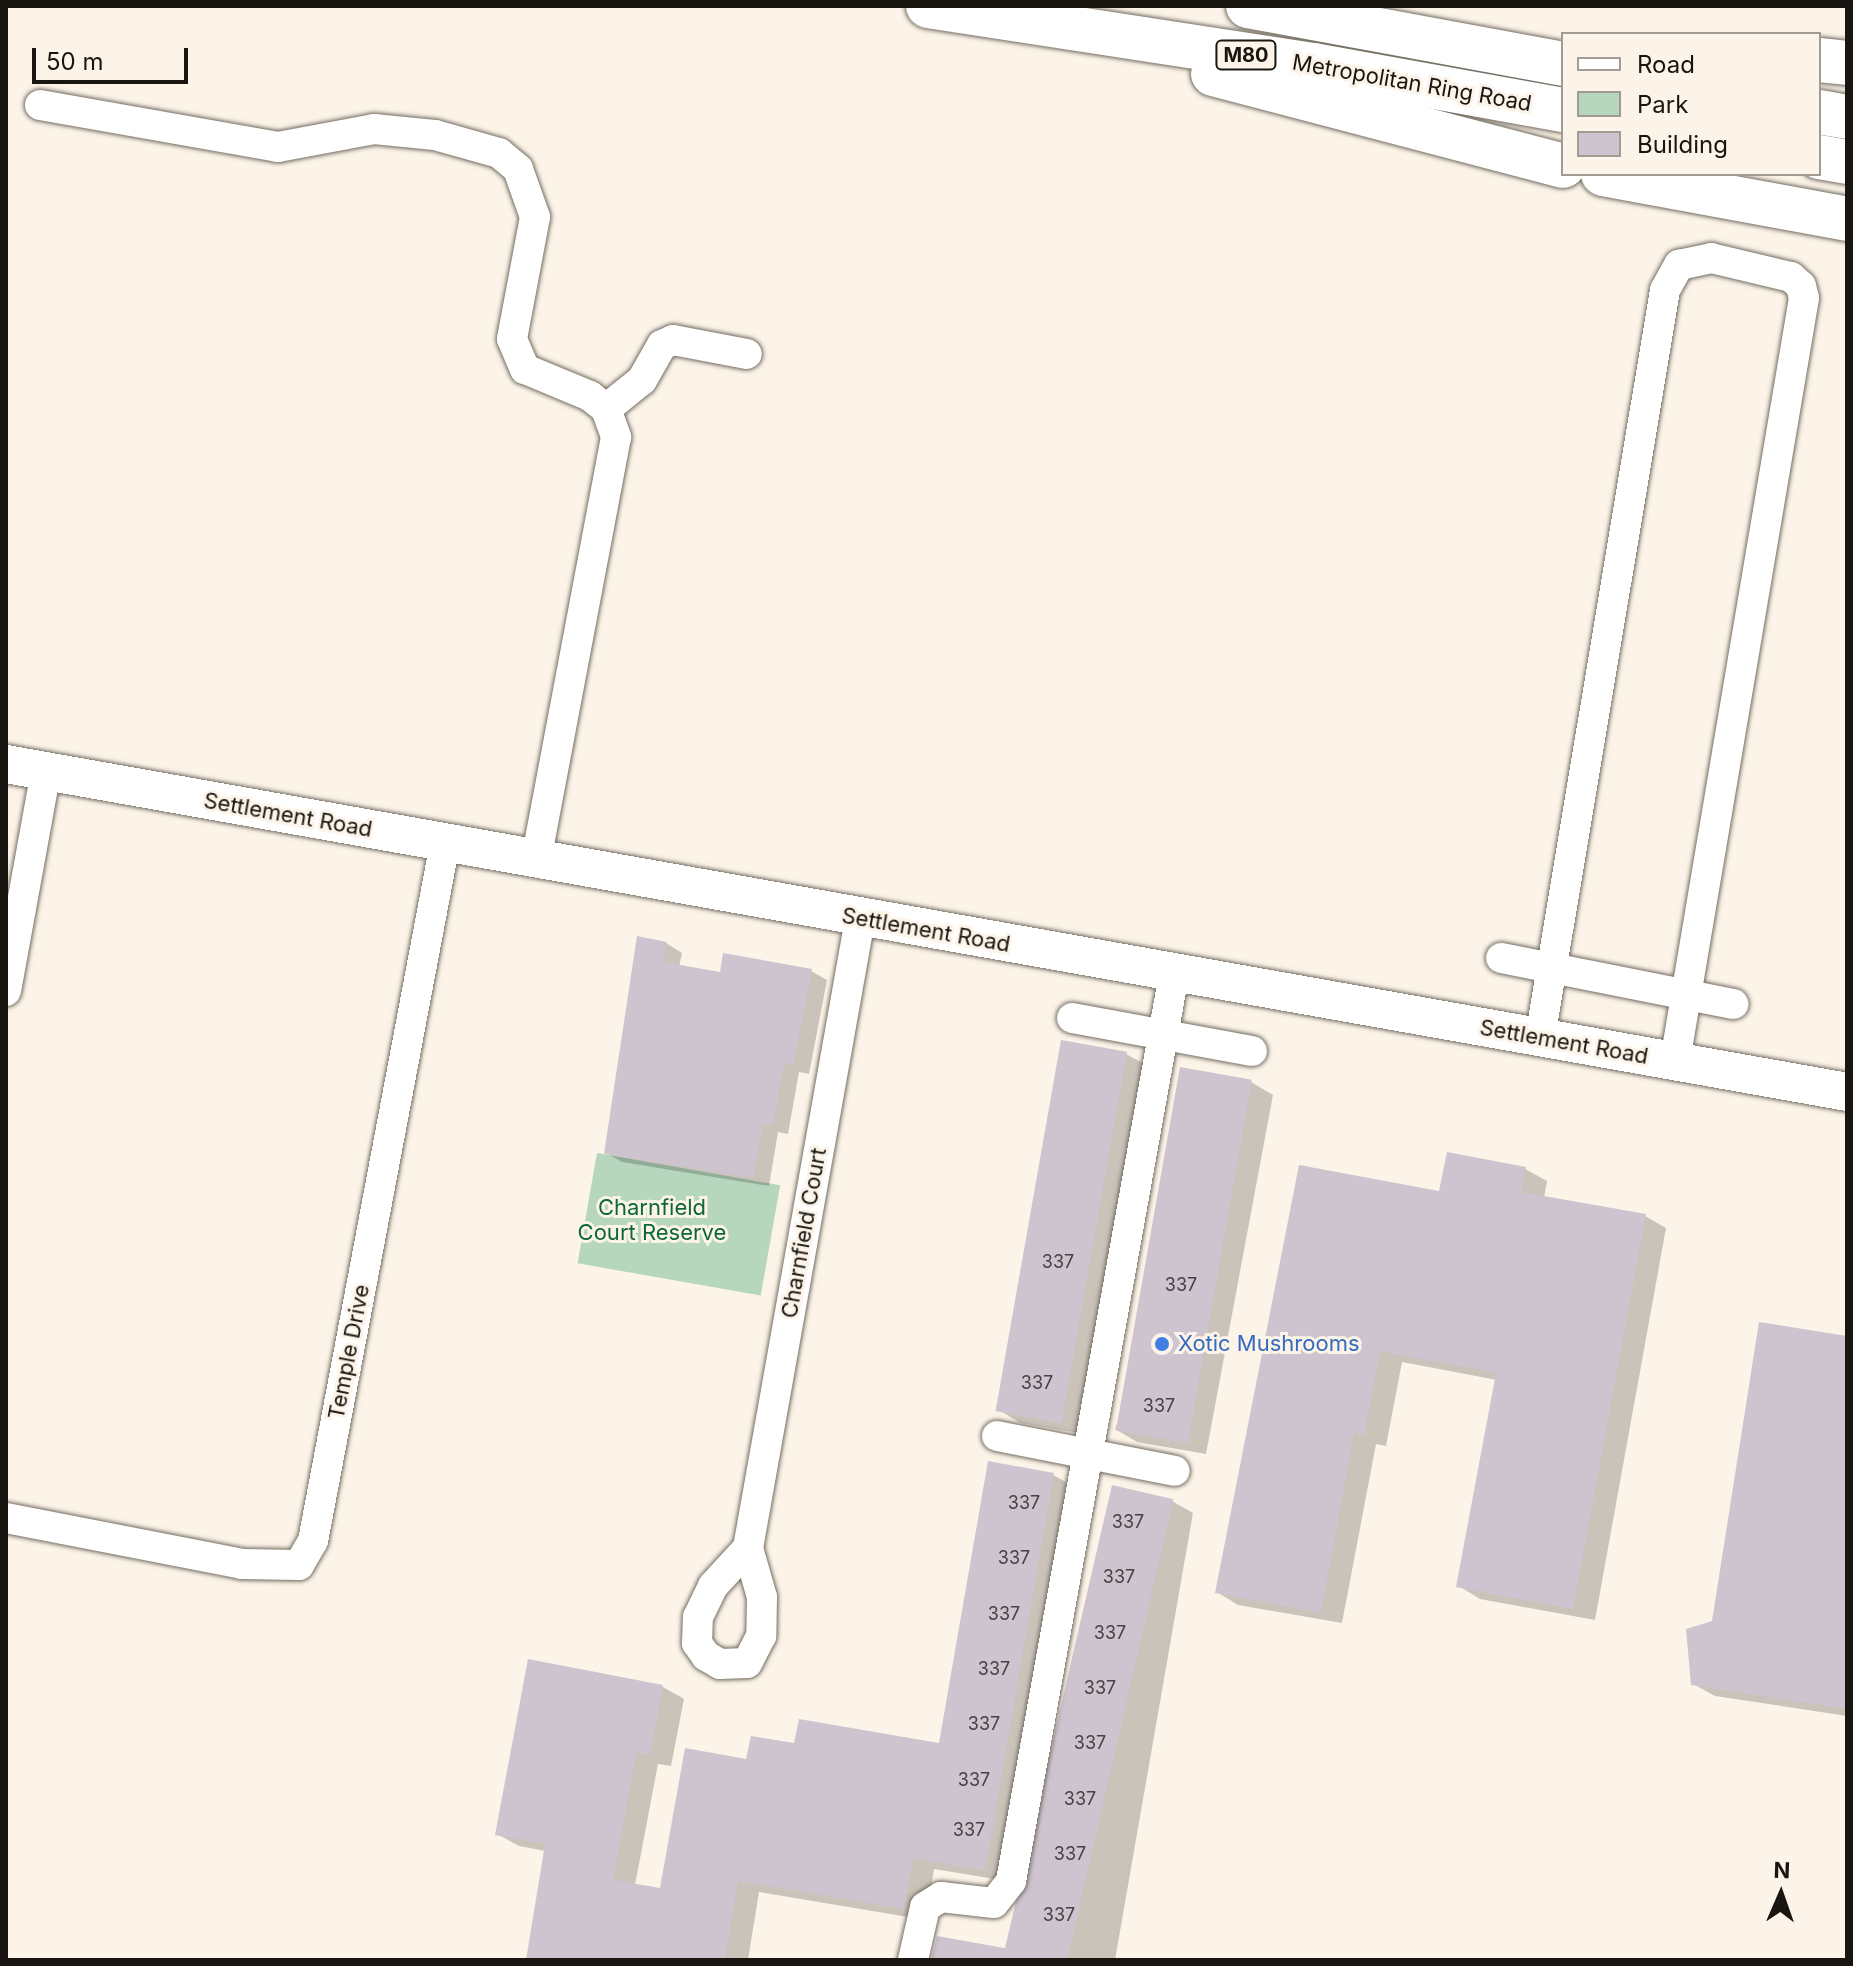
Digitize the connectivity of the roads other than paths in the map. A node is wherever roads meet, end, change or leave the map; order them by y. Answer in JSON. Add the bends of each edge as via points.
{"nodes":[{"id":1,"x":928,"y":6,"type":"edge"},
{"id":2,"x":1248,"y":6,"type":"edge"},
{"id":3,"x":1307,"y":16,"type":"junction"},
{"id":4,"x":1087,"y":31,"type":"junction"},
{"id":5,"x":1561,"y":37,"type":"edge"},
{"id":6,"x":1821,"y":60,"type":"edge"},
{"id":7,"x":1847,"y":63,"type":"edge"},
{"id":8,"x":1561,"y":64,"type":"edge"},
{"id":9,"x":40,"y":105,"type":"dead end"},
{"id":10,"x":1561,"y":110,"type":"edge"},
{"id":11,"x":1821,"y":112,"type":"edge"},
{"id":12,"x":1847,"y":117,"type":"edge"},
{"id":13,"x":1821,"y":157,"type":"edge"},
{"id":14,"x":1847,"y":162,"type":"edge"},
{"id":15,"x":1561,"y":165,"type":"edge"},
{"id":16,"x":1614,"y":176,"type":"edge"},
{"id":17,"x":1847,"y":219,"type":"edge"},
{"id":18,"x":747,"y":354,"type":"dead end"},
{"id":19,"x":606,"y":409,"type":"junction"},
{"id":20,"x":6,"y":764,"type":"edge"},
{"id":21,"x":46,"y":771,"type":"junction"},
{"id":22,"x":445,"y":843,"type":"junction"},
{"id":23,"x":536,"y":860,"type":"junction"},
{"id":24,"x":860,"y":919,"type":"junction"},
{"id":25,"x":1501,"y":958,"type":"dead end"},
{"id":26,"x":1552,"y":968,"type":"junction"},
{"id":27,"x":1174,"y":974,"type":"junction"},
{"id":28,"x":6,"y":991,"type":"edge"},
{"id":29,"x":1687,"y":994,"type":"junction"},
{"id":30,"x":1733,"y":1004,"type":"dead end"},
{"id":31,"x":1072,"y":1018,"type":"dead end"},
{"id":32,"x":1163,"y":1034,"type":"junction"},
{"id":33,"x":1540,"y":1038,"type":"junction"},
{"id":34,"x":1252,"y":1051,"type":"dead end"},
{"id":35,"x":1675,"y":1061,"type":"junction"},
{"id":36,"x":1847,"y":1092,"type":"edge"},
{"id":37,"x":997,"y":1436,"type":"dead end"},
{"id":38,"x":1088,"y":1454,"type":"junction"},
{"id":39,"x":1175,"y":1471,"type":"dead end"},
{"id":40,"x":6,"y":1518,"type":"edge"},
{"id":41,"x":748,"y":1548,"type":"dead end"},
{"id":42,"x":913,"y":1960,"type":"edge"}],
"edges":[{"from":1,"to":4,"type":"highway","name":"Metropolitan Ring Road","number":"M80"},
{"from":2,"to":3,"type":"highway","name":"Metropolitan Ring Road","number":"M80"},
{"from":3,"to":5,"type":"highway"},
{"from":3,"to":8,"type":"highway","name":"Metropolitan Ring Road","number":"M80"},
{"from":4,"to":10,"type":"highway","name":"Metropolitan Ring Road","number":"M80"},
{"from":4,"to":15,"type":"highway","via":[[1204,72]]},
{"from":6,"to":7,"type":"highway"},
{"from":9,"to":19,"type":"street","via":[[252,145],[278,147],[374,129],[465,139],[499,153],[523,179],[535,217],[514,315],[512,339],[518,356],[538,378],[590,396]]},
{"from":11,"to":12,"type":"highway"},
{"from":13,"to":14,"type":"highway"},
{"from":16,"to":17,"type":"highway"},
{"from":18,"to":19,"type":"street","via":[[673,340],[662,345],[642,380]]},
{"from":19,"to":23,"type":"street","via":[[616,437]]},
{"from":20,"to":21,"type":"main road","name":"Settlement Road"},
{"from":21,"to":22,"type":"main road","name":"Settlement Road"},
{"from":21,"to":28,"type":"street"},
{"from":22,"to":23,"type":"main road","name":"Settlement Road"},
{"from":22,"to":40,"type":"street","name":"Temple Drive","via":[[313,1541],[299,1565],[242,1564]]},
{"from":23,"to":24,"type":"main road","name":"Settlement Road"},
{"from":24,"to":27,"type":"main road","name":"Settlement Road"},
{"from":24,"to":41,"type":"street","name":"Charnfield Court"},
{"from":25,"to":26,"type":"street"},
{"from":26,"to":29,"type":"street"},
{"from":26,"to":29,"type":"street","via":[[1665,290],[1679,265],[1711,258],[1791,277],[1804,298]]},
{"from":26,"to":33,"type":"street"},
{"from":27,"to":32,"type":"street"},
{"from":27,"to":33,"type":"main road","name":"Settlement Road"},
{"from":29,"to":30,"type":"street"},
{"from":29,"to":35,"type":"street"},
{"from":31,"to":32,"type":"street"},
{"from":32,"to":34,"type":"street"},
{"from":32,"to":38,"type":"street"},
{"from":33,"to":35,"type":"main road","name":"Settlement Road"},
{"from":35,"to":36,"type":"main road","name":"Settlement Road"},
{"from":37,"to":38,"type":"street"},
{"from":38,"to":39,"type":"street"},
{"from":38,"to":42,"type":"street","via":[[1011,1881],[994,1903],[941,1897],[925,1907]]}]}
